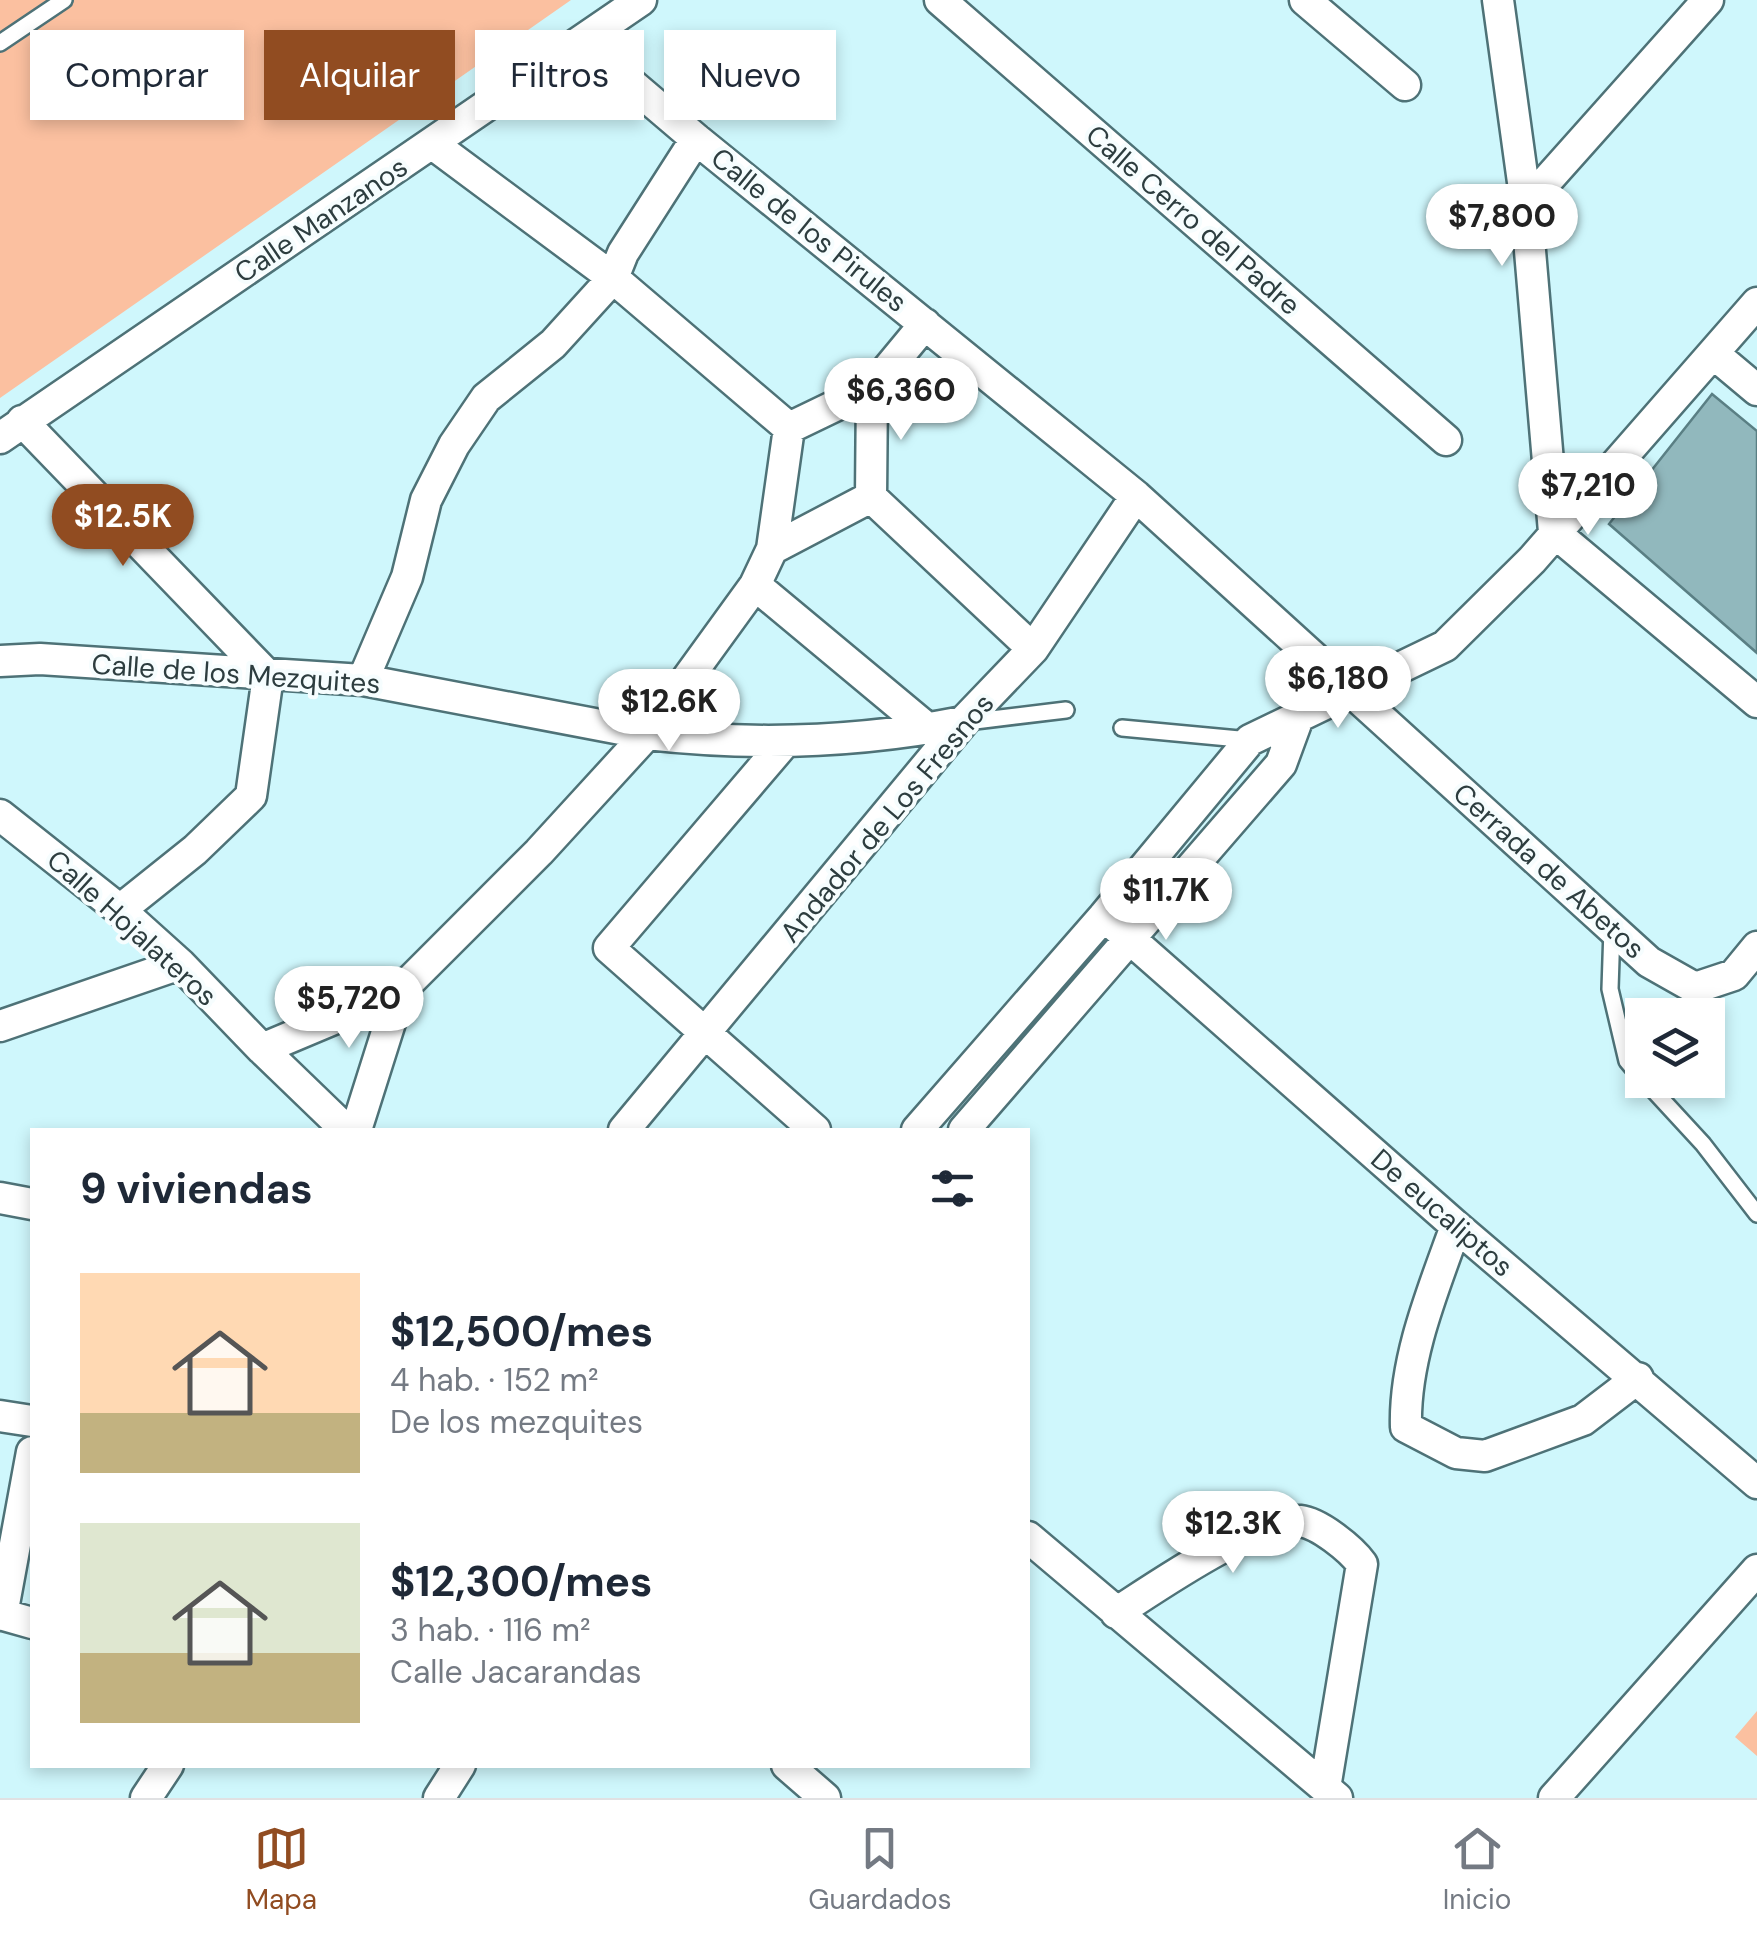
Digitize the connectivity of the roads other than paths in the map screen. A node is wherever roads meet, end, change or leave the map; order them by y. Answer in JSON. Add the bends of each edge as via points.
{"nodes":[{"id":1,"x":64,"y":0,"type":"edge"},
{"id":2,"x":641,"y":0,"type":"edge"},
{"id":3,"x":940,"y":0,"type":"edge"},
{"id":4,"x":1305,"y":0,"type":"edge"},
{"id":5,"x":1498,"y":0,"type":"edge"},
{"id":6,"x":1708,"y":0,"type":"edge"},
{"id":7,"x":599,"y":30,"type":"edge"},
{"id":8,"x":0,"y":43,"type":"edge"},
{"id":9,"x":1405,"y":85,"type":"dead end"},
{"id":10,"x":644,"y":95,"type":"edge"},
{"id":11,"x":475,"y":116,"type":"edge"},
{"id":12,"x":696,"y":139,"type":"junction"},
{"id":13,"x":434,"y":144,"type":"junction"},
{"id":14,"x":1526,"y":204,"type":"junction"},
{"id":15,"x":613,"y":278,"type":"junction"},
{"id":16,"x":1757,"y":303,"type":"edge"},
{"id":17,"x":926,"y":324,"type":"junction"},
{"id":18,"x":1714,"y":354,"type":"junction"},
{"id":19,"x":872,"y":388,"type":"junction"},
{"id":20,"x":1757,"y":390,"type":"edge"},
{"id":21,"x":789,"y":428,"type":"junction"},
{"id":22,"x":11,"y":430,"type":"edge"},
{"id":23,"x":1446,"y":440,"type":"dead end"},
{"id":24,"x":1136,"y":496,"type":"junction"},
{"id":25,"x":871,"y":497,"type":"junction"},
{"id":26,"x":1554,"y":532,"type":"junction"},
{"id":27,"x":772,"y":549,"type":"junction"},
{"id":28,"x":755,"y":585,"type":"junction"},
{"id":29,"x":1033,"y":649,"type":"junction"},
{"id":30,"x":0,"y":661,"type":"edge"},
{"id":31,"x":268,"y":676,"type":"junction"},
{"id":32,"x":364,"y":680,"type":"junction"},
{"id":33,"x":1354,"y":692,"type":"junction"},
{"id":34,"x":1757,"y":702,"type":"edge"},
{"id":35,"x":1066,"y":710,"type":"dead end"},
{"id":36,"x":1299,"y":715,"type":"junction"},
{"id":37,"x":963,"y":722,"type":"junction"},
{"id":38,"x":1122,"y":728,"type":"dead end"},
{"id":39,"x":928,"y":729,"type":"junction"},
{"id":40,"x":647,"y":734,"type":"junction"},
{"id":41,"x":1250,"y":740,"type":"junction"},
{"id":42,"x":784,"y":743,"type":"junction"},
{"id":43,"x":1281,"y":764,"type":"junction"},
{"id":44,"x":0,"y":815,"type":"edge"},
{"id":45,"x":120,"y":910,"type":"junction"},
{"id":46,"x":1104,"y":916,"type":"junction"},
{"id":47,"x":1612,"y":929,"type":"junction"},
{"id":48,"x":1130,"y":939,"type":"junction"},
{"id":49,"x":1757,"y":948,"type":"edge"},
{"id":50,"x":180,"y":964,"type":"junction"},
{"id":51,"x":400,"y":991,"type":"junction"},
{"id":52,"x":0,"y":1026,"type":"edge"},
{"id":53,"x":706,"y":1035,"type":"junction"},
{"id":54,"x":262,"y":1050,"type":"junction"},
{"id":55,"x":1625,"y":1056,"type":"edge"},
{"id":56,"x":1661,"y":1098,"type":"edge"},
{"id":57,"x":344,"y":1128,"type":"edge"},
{"id":58,"x":357,"y":1128,"type":"edge"},
{"id":59,"x":626,"y":1128,"type":"edge"},
{"id":60,"x":813,"y":1128,"type":"edge"},
{"id":61,"x":919,"y":1128,"type":"edge"},
{"id":62,"x":966,"y":1128,"type":"edge"},
{"id":63,"x":0,"y":1198,"type":"edge"},
{"id":64,"x":30,"y":1204,"type":"edge"},
{"id":65,"x":1757,"y":1214,"type":"edge"},
{"id":66,"x":1456,"y":1226,"type":"junction"},
{"id":67,"x":1638,"y":1378,"type":"junction"},
{"id":68,"x":0,"y":1416,"type":"edge"},
{"id":69,"x":30,"y":1422,"type":"edge"},
{"id":70,"x":30,"y":1462,"type":"edge"},
{"id":71,"x":1757,"y":1483,"type":"edge"},
{"id":72,"x":1030,"y":1539,"type":"edge"},
{"id":73,"x":1757,"y":1570,"type":"edge"},
{"id":74,"x":1116,"y":1613,"type":"junction"},
{"id":75,"x":1,"y":1614,"type":"edge"},
{"id":76,"x":30,"y":1621,"type":"edge"},
{"id":77,"x":166,"y":1768,"type":"edge"},
{"id":78,"x":458,"y":1768,"type":"edge"},
{"id":79,"x":791,"y":1768,"type":"edge"},
{"id":80,"x":1331,"y":1793,"type":"edge"},
{"id":81,"x":442,"y":1797,"type":"edge"},
{"id":82,"x":146,"y":1798,"type":"edge"},
{"id":83,"x":825,"y":1798,"type":"edge"},
{"id":84,"x":1554,"y":1798,"type":"edge"}],
"edges":[{"from":1,"to":8,"type":"lane"},
{"from":2,"to":7,"type":"street","name":"Calle Manzanos"},
{"from":3,"to":23,"type":"street","name":"Calle Cerro del Padre"},
{"from":4,"to":9,"type":"street"},
{"from":5,"to":14,"type":"street"},
{"from":6,"to":14,"type":"street"},
{"from":10,"to":12,"type":"street","name":"Calle de los Pirules"},
{"from":11,"to":13,"type":"street","name":"Calle Manzanos"},
{"from":12,"to":15,"type":"street"},
{"from":12,"to":17,"type":"street","name":"Calle de los Pirules"},
{"from":13,"to":15,"type":"street"},
{"from":13,"to":22,"type":"street","name":"Calle Manzanos"},
{"from":14,"to":26,"type":"street"},
{"from":15,"to":21,"type":"street"},
{"from":15,"to":32,"type":"street","via":[[553,344],[486,398],[454,445],[426,500],[406,576]]},
{"from":16,"to":18,"type":"street"},
{"from":17,"to":19,"type":"street"},
{"from":17,"to":24,"type":"street","name":"Calle de los Pirules"},
{"from":18,"to":20,"type":"street"},
{"from":18,"to":26,"type":"street"},
{"from":19,"to":21,"type":"street"},
{"from":19,"to":25,"type":"street"},
{"from":21,"to":27,"type":"street"},
{"from":22,"to":31,"type":"street"},
{"from":24,"to":29,"type":"street","name":"Andador de Los Fresnos"},
{"from":24,"to":33,"type":"street","name":"Calle de los Pirules"},
{"from":25,"to":27,"type":"street"},
{"from":25,"to":29,"type":"street"},
{"from":26,"to":33,"type":"street","via":[[1445,646]]},
{"from":26,"to":34,"type":"street"},
{"from":27,"to":28,"type":"street"},
{"from":28,"to":39,"type":"street"},
{"from":28,"to":40,"type":"street"},
{"from":29,"to":37,"type":"street","name":"Andador de Los Fresnos"},
{"from":30,"to":31,"type":"street","name":"Calle de los Mezquites"},
{"from":31,"to":32,"type":"street","name":"Calle de los Mezquites"},
{"from":31,"to":45,"type":"street","via":[[251,796]]},
{"from":32,"to":40,"type":"street","name":"Calle de los Mezquites"},
{"from":33,"to":36,"type":"street"},
{"from":33,"to":47,"type":"street","name":"Cerrada de Abetos"},
{"from":35,"to":37,"type":"lane","name":"Calle de los Mezquites"},
{"from":36,"to":41,"type":"street"},
{"from":36,"to":43,"type":"street"},
{"from":37,"to":39,"type":"street","name":"Calle de los Mezquites"},
{"from":37,"to":53,"type":"street","name":"Andador de Los Fresnos"},
{"from":38,"to":41,"type":"lane"},
{"from":39,"to":42,"type":"street","name":"Calle de los Mezquites"},
{"from":40,"to":42,"type":"street","name":"Calle de los Mezquites"},
{"from":40,"to":51,"type":"street"},
{"from":41,"to":43,"type":"street"},
{"from":41,"to":46,"type":"street"},
{"from":42,"to":53,"type":"street","via":[[609,948]]},
{"from":43,"to":48,"type":"street"},
{"from":44,"to":45,"type":"street","name":"Calle Hojalateros"},
{"from":45,"to":50,"type":"street","name":"Calle Hojalateros"},
{"from":46,"to":48,"type":"street","name":"De eucaliptos"},
{"from":46,"to":61,"type":"street"},
{"from":47,"to":49,"type":"street","name":"Cerrada de Abetos","via":[[1649,962],[1695,988],[1734,975]]},
{"from":47,"to":55,"type":"lane","via":[[1610,989]]},
{"from":48,"to":62,"type":"street"},
{"from":48,"to":66,"type":"street","name":"De eucaliptos"},
{"from":50,"to":52,"type":"street"},
{"from":50,"to":54,"type":"street","name":"Calle Hojalateros"},
{"from":51,"to":54,"type":"street"},
{"from":51,"to":58,"type":"street"},
{"from":53,"to":59,"type":"street","name":"Andador de Los Fresnos"},
{"from":53,"to":60,"type":"street"},
{"from":54,"to":57,"type":"street","name":"Calle Hojalateros"},
{"from":56,"to":65,"type":"lane"},
{"from":63,"to":64,"type":"street"},
{"from":66,"to":67,"type":"street","name":"De eucaliptos"},
{"from":66,"to":67,"type":"street","via":[[1424,1316],[1406,1428],[1456,1453],[1485,1456],[1583,1420]]},
{"from":67,"to":71,"type":"street","name":"De eucaliptos"},
{"from":68,"to":69,"type":"street"},
{"from":70,"to":75,"type":"street"},
{"from":72,"to":74,"type":"street"},
{"from":73,"to":84,"type":"street"},
{"from":74,"to":80,"type":"street"},
{"from":74,"to":80,"type":"street","via":[[1201,1558],[1278,1525],[1303,1521],[1350,1548],[1362,1564]]},
{"from":75,"to":76,"type":"street"},
{"from":77,"to":82,"type":"street"},
{"from":78,"to":81,"type":"street"},
{"from":79,"to":83,"type":"street"}]}
